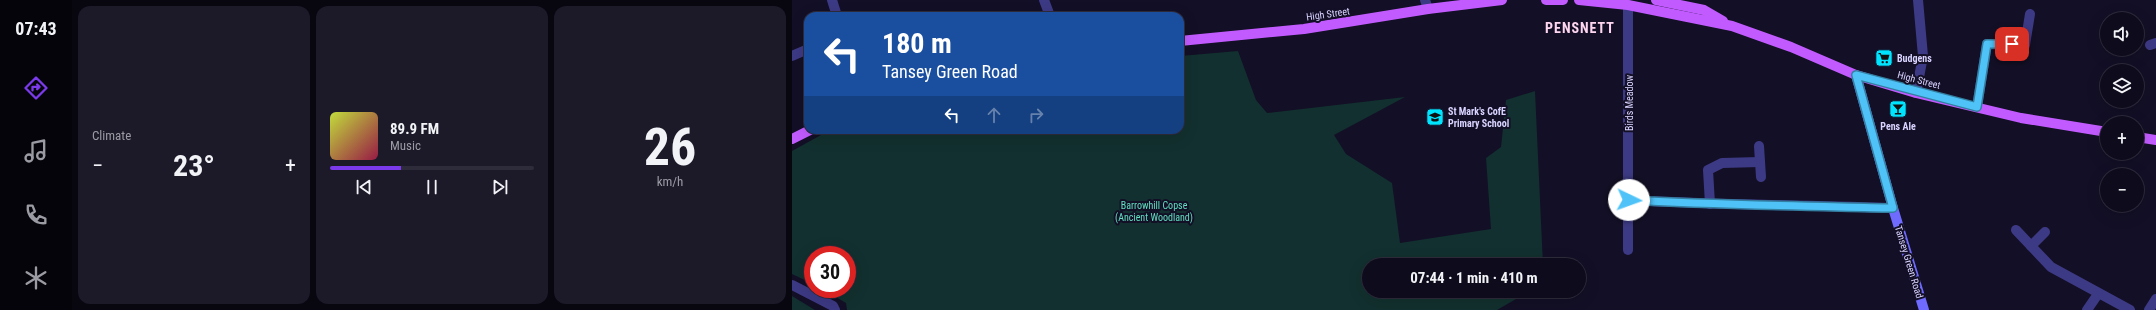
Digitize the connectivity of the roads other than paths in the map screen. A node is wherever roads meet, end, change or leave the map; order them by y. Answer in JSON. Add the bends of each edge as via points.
{"nodes":[{"id":1,"x":832,"y":0,"type":"edge"},
{"id":2,"x":1044,"y":0,"type":"edge"},
{"id":3,"x":1502,"y":0,"type":"edge"},
{"id":4,"x":1546,"y":0,"type":"edge"},
{"id":5,"x":1563,"y":0,"type":"edge"},
{"id":6,"x":1579,"y":0,"type":"edge"},
{"id":7,"x":1583,"y":0,"type":"edge"},
{"id":8,"x":1656,"y":0,"type":"edge"},
{"id":9,"x":1918,"y":0,"type":"edge"},
{"id":10,"x":1427,"y":5,"type":"edge"},
{"id":11,"x":1628,"y":5,"type":"junction"},
{"id":12,"x":836,"y":12,"type":"edge"},
{"id":13,"x":1048,"y":12,"type":"edge"},
{"id":14,"x":2030,"y":14,"type":"dead end"},
{"id":15,"x":1732,"y":26,"type":"junction"},
{"id":16,"x":1184,"y":42,"type":"edge"},
{"id":17,"x":804,"y":51,"type":"edge"},
{"id":18,"x":792,"y":56,"type":"edge"},
{"id":19,"x":1856,"y":75,"type":"junction"},
{"id":20,"x":1916,"y":93,"type":"junction"},
{"id":21,"x":1977,"y":107,"type":"junction"},
{"id":22,"x":2100,"y":131,"type":"edge"},
{"id":23,"x":804,"y":133,"type":"edge"},
{"id":24,"x":2144,"y":138,"type":"edge"},
{"id":25,"x":792,"y":139,"type":"edge"},
{"id":26,"x":2156,"y":140,"type":"edge"},
{"id":27,"x":1759,"y":146,"type":"dead end"},
{"id":28,"x":1760,"y":162,"type":"junction"},
{"id":29,"x":1761,"y":176,"type":"dead end"},
{"id":30,"x":1629,"y":200,"type":"junction"},
{"id":31,"x":1710,"y":204,"type":"junction"},
{"id":32,"x":1893,"y":208,"type":"junction"},
{"id":33,"x":2016,"y":230,"type":"dead end"},
{"id":34,"x":2045,"y":232,"type":"dead end"},
{"id":35,"x":2031,"y":246,"type":"junction"},
{"id":36,"x":1628,"y":250,"type":"dead end"},
{"id":37,"x":792,"y":285,"type":"edge"},
{"id":38,"x":2098,"y":294,"type":"junction"},
{"id":39,"x":2156,"y":299,"type":"edge"},
{"id":40,"x":835,"y":310,"type":"edge"},
{"id":41,"x":1924,"y":310,"type":"edge"},
{"id":42,"x":2087,"y":310,"type":"edge"},
{"id":43,"x":2130,"y":310,"type":"edge"},
{"id":44,"x":2149,"y":310,"type":"edge"}],
"edges":[{"from":1,"to":12,"type":"street"},
{"from":2,"to":13,"type":"street"},
{"from":3,"to":10,"type":"main road","name":"High Street"},
{"from":4,"to":5,"type":"main road"},
{"from":6,"to":7,"type":"main road","name":"High Street"},
{"from":7,"to":11,"type":"main road","name":"High Street"},
{"from":8,"to":15,"type":"main road","name":"High Street","via":[[1704,10]]},
{"from":9,"to":20,"type":"street","via":[[1923,56]]},
{"from":10,"to":16,"type":"main road","name":"High Street","via":[[1304,29]]},
{"from":11,"to":15,"type":"main road","name":"High Street"},
{"from":11,"to":30,"type":"street","name":"Birds Meadow"},
{"from":14,"to":21,"type":"street","via":[[2025,45],[1987,44]]},
{"from":15,"to":19,"type":"main road","name":"High Street","via":[[1791,47]]},
{"from":17,"to":18,"type":"street"},
{"from":19,"to":20,"type":"main road","name":"High Street"},
{"from":19,"to":32,"type":"street","name":"Tansey Green Road"},
{"from":20,"to":21,"type":"main road","name":"High Street"},
{"from":21,"to":22,"type":"main road","name":"High Street","via":[[2021,118]]},
{"from":23,"to":25,"type":"main road"},
{"from":24,"to":26,"type":"main road"},
{"from":27,"to":28,"type":"street"},
{"from":28,"to":29,"type":"street"},
{"from":28,"to":31,"type":"street","via":[[1722,163],[1708,170]]},
{"from":30,"to":31,"type":"street"},
{"from":30,"to":36,"type":"street","name":"Birds Meadow"},
{"from":31,"to":32,"type":"street"},
{"from":32,"to":41,"type":"street","name":"Tansey Green Road"},
{"from":33,"to":35,"type":"street"},
{"from":34,"to":35,"type":"street"},
{"from":35,"to":38,"type":"street","via":[[2051,267]]},
{"from":37,"to":40,"type":"street","via":[[833,306]]},
{"from":38,"to":42,"type":"street"},
{"from":38,"to":43,"type":"street"},
{"from":39,"to":44,"type":"street"}]}
